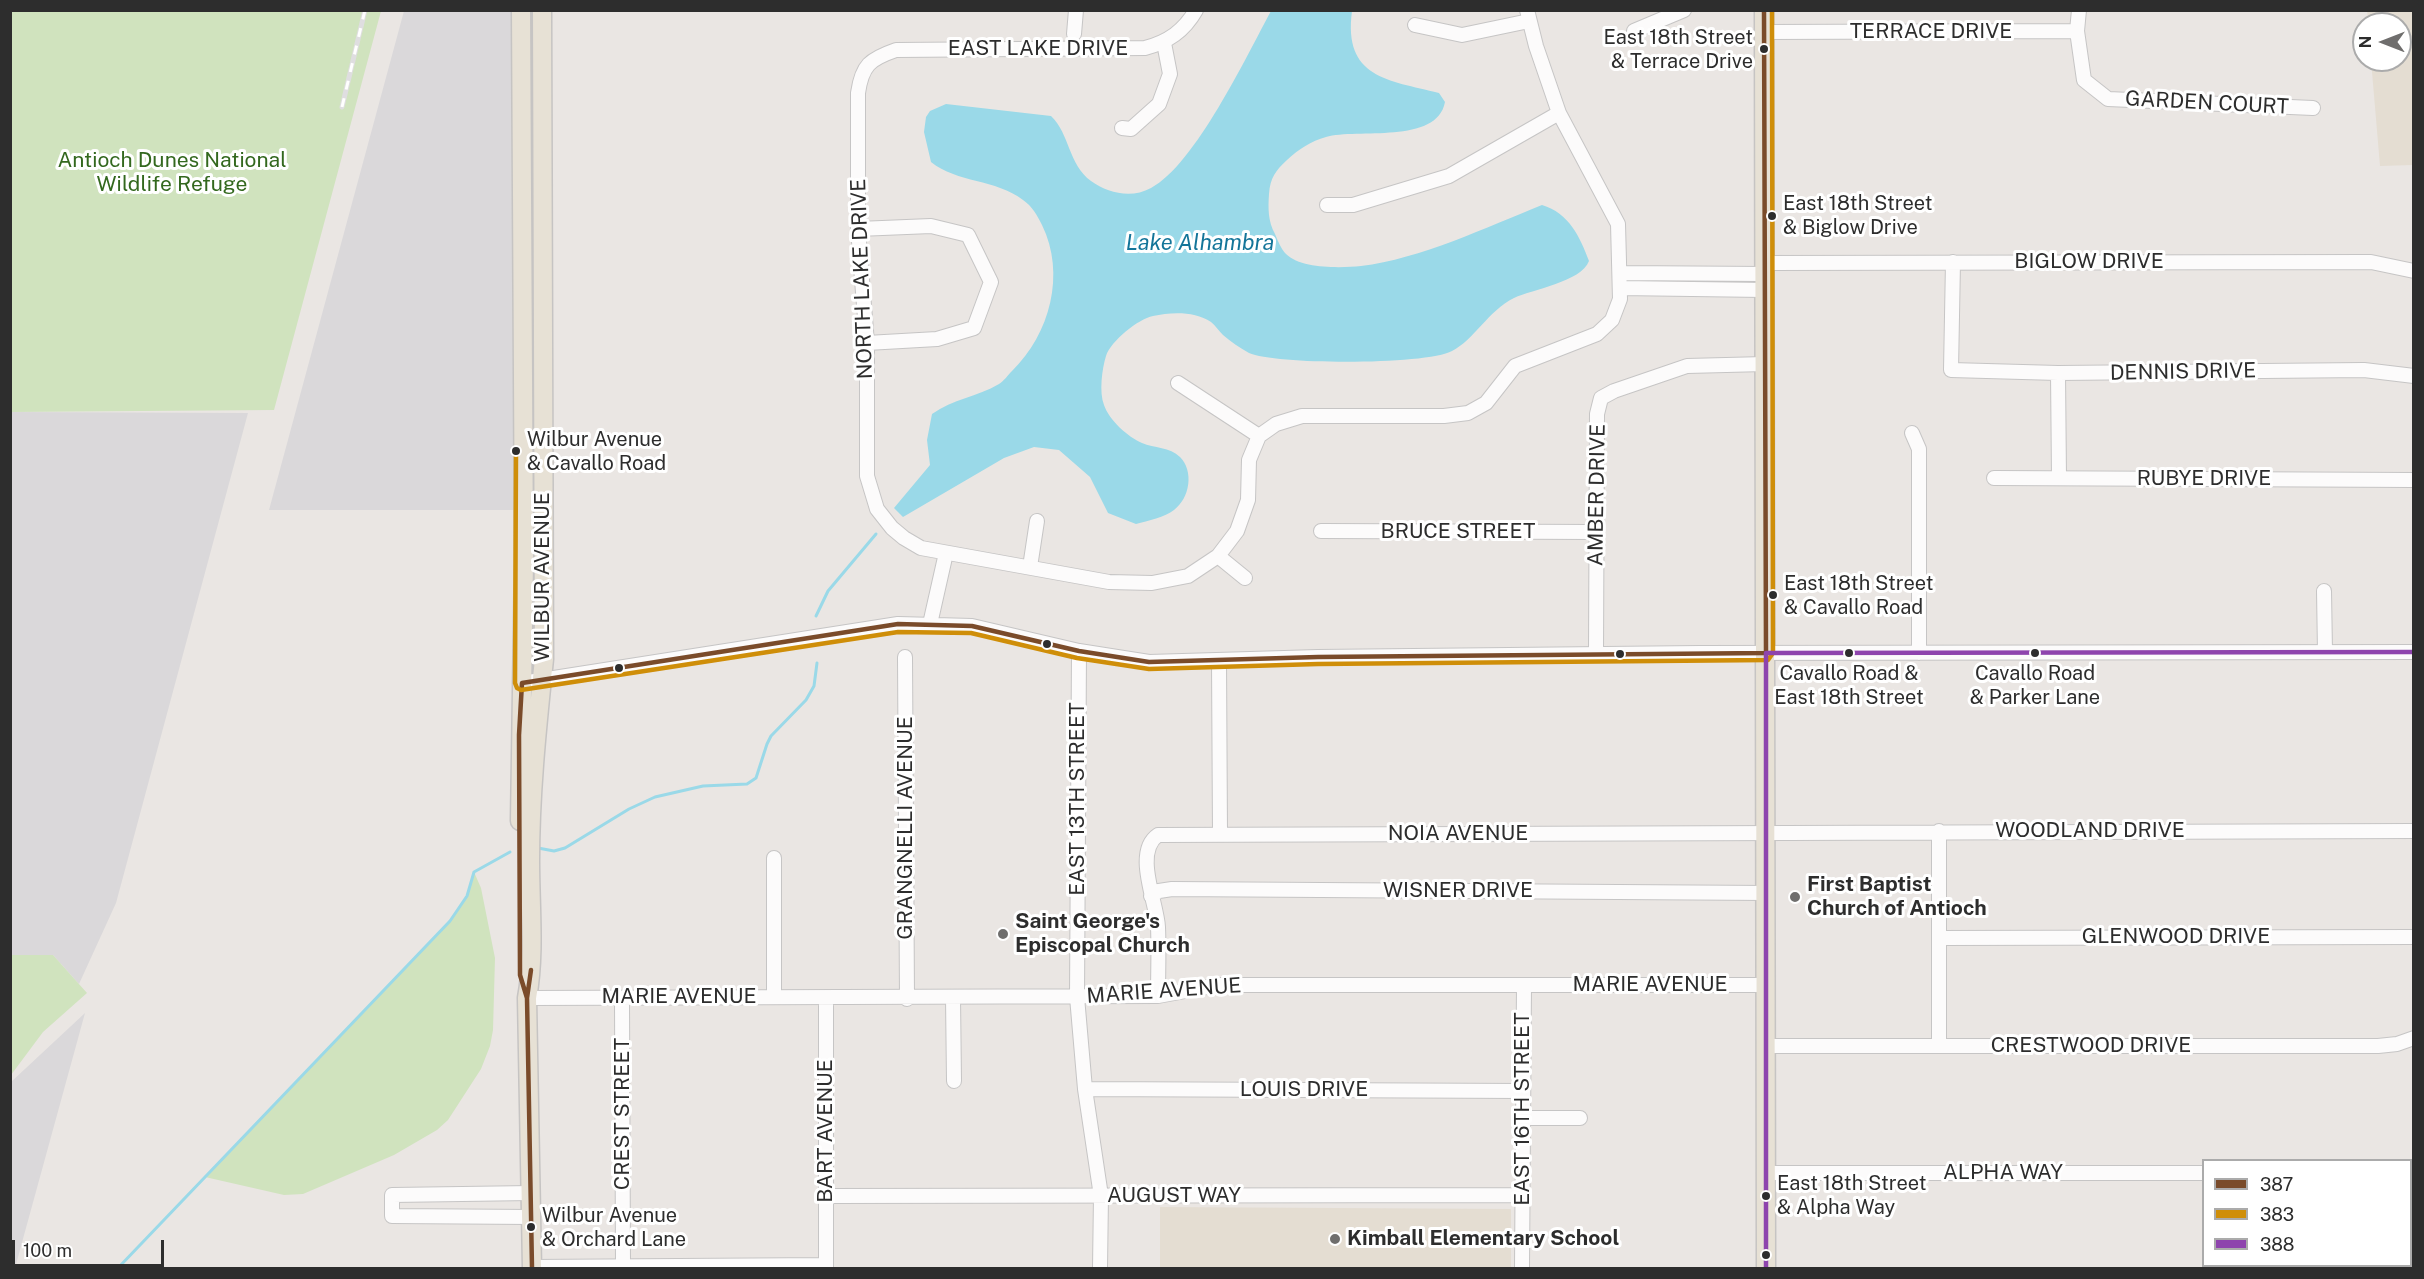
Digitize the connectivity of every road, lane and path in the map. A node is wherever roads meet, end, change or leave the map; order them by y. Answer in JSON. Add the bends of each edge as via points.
{"nodes":[{"id":1,"x":521,"y":10,"type":"edge"},
{"id":2,"x":542,"y":10,"type":"edge"},
{"id":3,"x":1076,"y":10,"type":"edge"},
{"id":4,"x":1197,"y":10,"type":"edge"},
{"id":5,"x":1684,"y":10,"type":"edge"},
{"id":6,"x":1764,"y":10,"type":"edge"},
{"id":7,"x":2079,"y":10,"type":"edge"},
{"id":8,"x":1528,"y":16,"type":"edge"},
{"id":9,"x":1414,"y":25,"type":"dead end"},
{"id":10,"x":1634,"y":31,"type":"dead end"},
{"id":11,"x":2076,"y":31,"type":"junction"},
{"id":12,"x":1764,"y":32,"type":"junction"},
{"id":13,"x":1074,"y":34,"type":"dead end"},
{"id":14,"x":1164,"y":44,"type":"junction"},
{"id":15,"x":868,"y":63,"type":"joint"},
{"id":16,"x":2313,"y":108,"type":"dead end"},
{"id":17,"x":1559,"y":113,"type":"junction"},
{"id":18,"x":1122,"y":128,"type":"dead end"},
{"id":19,"x":1327,"y":206,"type":"dead end"},
{"id":20,"x":858,"y":229,"type":"junction"},
{"id":21,"x":1953,"y":262,"type":"junction"},
{"id":22,"x":522,"y":267,"type":"junction"},
{"id":23,"x":2414,"y":271,"type":"edge"},
{"id":24,"x":1764,"y":275,"type":"junction"},
{"id":25,"x":1620,"y":280,"type":"junction"},
{"id":26,"x":542,"y":317,"type":"junction"},
{"id":27,"x":867,"y":343,"type":"junction"},
{"id":28,"x":1765,"y":364,"type":"junction"},
{"id":29,"x":2058,"y":373,"type":"junction"},
{"id":30,"x":2414,"y":376,"type":"edge"},
{"id":31,"x":1178,"y":383,"type":"dead end"},
{"id":32,"x":1912,"y":433,"type":"dead end"},
{"id":33,"x":1259,"y":436,"type":"junction"},
{"id":34,"x":1994,"y":478,"type":"dead end"},
{"id":35,"x":2059,"y":478,"type":"junction"},
{"id":36,"x":2414,"y":480,"type":"edge"},
{"id":37,"x":1036,"y":521,"type":"dead end"},
{"id":38,"x":1321,"y":531,"type":"dead end"},
{"id":39,"x":1596,"y":532,"type":"junction"},
{"id":40,"x":946,"y":553,"type":"junction"},
{"id":41,"x":1218,"y":556,"type":"junction"},
{"id":42,"x":1030,"y":567,"type":"junction"},
{"id":43,"x":1245,"y":579,"type":"dead end"},
{"id":44,"x":2324,"y":591,"type":"dead end"},
{"id":45,"x":930,"y":624,"type":"junction"},
{"id":46,"x":1079,"y":651,"type":"junction"},
{"id":47,"x":2325,"y":652,"type":"junction"},
{"id":48,"x":2414,"y":652,"type":"edge"},
{"id":49,"x":1766,"y":653,"type":"junction"},
{"id":50,"x":1919,"y":653,"type":"junction"},
{"id":51,"x":1596,"y":654,"type":"junction"},
{"id":52,"x":905,"y":657,"type":"dead end"},
{"id":53,"x":1219,"y":661,"type":"junction"},
{"id":54,"x":542,"y":680,"type":"junction"},
{"id":55,"x":522,"y":683,"type":"junction"},
{"id":56,"x":1939,"y":831,"type":"junction"},
{"id":57,"x":2414,"y":831,"type":"edge"},
{"id":58,"x":1767,"y":833,"type":"junction"},
{"id":59,"x":1220,"y":834,"type":"junction"},
{"id":60,"x":774,"y":858,"type":"dead end"},
{"id":61,"x":1767,"y":893,"type":"junction"},
{"id":62,"x":1151,"y":896,"type":"junction"},
{"id":63,"x":2414,"y":937,"type":"edge"},
{"id":64,"x":1939,"y":938,"type":"junction"},
{"id":65,"x":1524,"y":985,"type":"junction"},
{"id":66,"x":1766,"y":985,"type":"junction"},
{"id":67,"x":1158,"y":996,"type":"junction"},
{"id":68,"x":774,"y":997,"type":"junction"},
{"id":69,"x":1077,"y":997,"type":"junction"},
{"id":70,"x":622,"y":998,"type":"junction"},
{"id":71,"x":826,"y":998,"type":"junction"},
{"id":72,"x":953,"y":998,"type":"junction"},
{"id":73,"x":527,"y":999,"type":"junction"},
{"id":74,"x":907,"y":999,"type":"junction"},
{"id":75,"x":2414,"y":1038,"type":"edge"},
{"id":76,"x":1939,"y":1045,"type":"junction"},
{"id":77,"x":1767,"y":1046,"type":"junction"},
{"id":78,"x":954,"y":1081,"type":"dead end"},
{"id":79,"x":1085,"y":1089,"type":"junction"},
{"id":80,"x":1523,"y":1090,"type":"junction"},
{"id":81,"x":1523,"y":1118,"type":"junction"},
{"id":82,"x":1580,"y":1118,"type":"dead end"},
{"id":83,"x":1767,"y":1173,"type":"junction"},
{"id":84,"x":2202,"y":1173,"type":"edge"},
{"id":85,"x":532,"y":1193,"type":"junction"},
{"id":86,"x":1523,"y":1195,"type":"junction"},
{"id":87,"x":826,"y":1196,"type":"junction"},
{"id":88,"x":1101,"y":1196,"type":"junction"},
{"id":89,"x":532,"y":1217,"type":"junction"},
{"id":90,"x":623,"y":1267,"type":"junction"},
{"id":91,"x":826,"y":1267,"type":"edge"},
{"id":92,"x":532,"y":1268,"type":"edge"},
{"id":93,"x":556,"y":1268,"type":"edge"},
{"id":94,"x":1100,"y":1269,"type":"edge"},
{"id":95,"x":1522,"y":1269,"type":"edge"},
{"id":96,"x":1766,"y":1269,"type":"edge"}],
"edges":[{"from":1,"to":22,"type":"main road","name":"WILBUR AVENUE"},
{"from":2,"to":26,"type":"main road","name":"WILBUR AVENUE"},
{"from":3,"to":13,"type":"street"},
{"from":4,"to":14,"type":"street"},
{"from":5,"to":10,"type":"street"},
{"from":6,"to":12,"type":"main road"},
{"from":7,"to":11,"type":"street"},
{"from":8,"to":9,"type":"street","via":[[1462,36]]},
{"from":8,"to":17,"type":"street"},
{"from":11,"to":12,"type":"street","name":"TERRACE DRIVE"},
{"from":11,"to":16,"type":"street","name":"GARDEN COURT","via":[[2084,80],[2108,99]]},
{"from":12,"to":24,"type":"main road"},
{"from":14,"to":15,"type":"street","name":"EAST LAKE DRIVE","via":[[1133,49],[896,50]]},
{"from":14,"to":18,"type":"street","via":[[1170,74],[1160,105],[1131,129]]},
{"from":15,"to":20,"type":"street","name":"NORTH LAKE DRIVE","via":[[860,75],[858,93]]},
{"from":17,"to":19,"type":"street","via":[[1449,176],[1353,205]]},
{"from":17,"to":25,"type":"street","via":[[1618,224]]},
{"from":20,"to":27,"type":"street","name":"NORTH LAKE DRIVE"},
{"from":20,"to":27,"type":"street","via":[[931,225],[968,235],[991,282],[974,328],[937,339]]},
{"from":21,"to":23,"type":"street","name":"BIGLOW DRIVE","via":[[2371,262]]},
{"from":21,"to":24,"type":"street","name":"BIGLOW DRIVE"},
{"from":21,"to":29,"type":"street","name":"DENNIS DRIVE","via":[[1951,370]]},
{"from":22,"to":26,"type":"main road","via":[[532,273]]},
{"from":22,"to":55,"type":"main road","name":"WILBUR AVENUE"},
{"from":24,"to":25,"type":"street","name":"BIGLOW DRIVE"},
{"from":24,"to":28,"type":"main road"},
{"from":25,"to":33,"type":"street","via":[[1620,299],[1612,320],[1597,333],[1515,366],[1486,403],[1468,413],[1302,416],[1276,424]]},
{"from":26,"to":54,"type":"main road","name":"WILBUR AVENUE"},
{"from":27,"to":40,"type":"street","name":"NORTH LAKE DRIVE","via":[[867,476],[872,497],[877,509],[904,538],[921,548]]},
{"from":28,"to":39,"type":"street","name":"AMBER DRIVE","via":[[1688,366],[1600,398]]},
{"from":28,"to":49,"type":"main road"},
{"from":29,"to":30,"type":"street","name":"DENNIS DRIVE","via":[[2364,370]]},
{"from":29,"to":35,"type":"street"},
{"from":31,"to":33,"type":"street"},
{"from":32,"to":50,"type":"street","via":[[1919,449]]},
{"from":33,"to":41,"type":"street","via":[[1249,460],[1248,500],[1237,531]]},
{"from":34,"to":35,"type":"street","name":"RUBYE DRIVE"},
{"from":35,"to":36,"type":"street","name":"RUBYE DRIVE"},
{"from":37,"to":42,"type":"street"},
{"from":38,"to":39,"type":"street","name":"BRUCE STREET"},
{"from":39,"to":51,"type":"street","name":"AMBER DRIVE"},
{"from":40,"to":42,"type":"street"},
{"from":40,"to":45,"type":"street"},
{"from":41,"to":42,"type":"street","via":[[1188,576],[1152,583],[1109,582]]},
{"from":41,"to":43,"type":"street"},
{"from":44,"to":47,"type":"street"},
{"from":45,"to":46,"type":"street","via":[[972,626]]},
{"from":45,"to":54,"type":"street","via":[[898,624]]},
{"from":46,"to":53,"type":"street","via":[[1149,662]]},
{"from":46,"to":69,"type":"street","name":"EAST 13TH STREET"},
{"from":47,"to":48,"type":"street"},
{"from":47,"to":50,"type":"street"},
{"from":49,"to":50,"type":"street"},
{"from":49,"to":51,"type":"street"},
{"from":49,"to":58,"type":"main road"},
{"from":51,"to":53,"type":"street"},
{"from":52,"to":74,"type":"street","name":"GRANGNELLI AVENUE"},
{"from":53,"to":59,"type":"street"},
{"from":54,"to":55,"type":"street"},
{"from":54,"to":73,"type":"main road","name":"WILBUR AVENUE","via":[[534,754],[531,974]]},
{"from":55,"to":73,"type":"main road","name":"WILBUR AVENUE","via":[[520,975]]},
{"from":56,"to":57,"type":"street","name":"WOODLAND DRIVE"},
{"from":56,"to":58,"type":"street","name":"WOODLAND DRIVE"},
{"from":56,"to":64,"type":"street"},
{"from":58,"to":59,"type":"street","name":"NOIA AVENUE"},
{"from":58,"to":61,"type":"main road"},
{"from":59,"to":62,"type":"street","name":"NOIA AVENUE","via":[[1158,835],[1151,840]]},
{"from":60,"to":68,"type":"street"},
{"from":61,"to":62,"type":"street","name":"WISNER DRIVE","via":[[1172,889]]},
{"from":61,"to":66,"type":"main road"},
{"from":62,"to":67,"type":"street","via":[[1158,924]]},
{"from":63,"to":64,"type":"street","name":"GLENWOOD DRIVE"},
{"from":64,"to":76,"type":"street"},
{"from":65,"to":66,"type":"street","name":"MARIE AVENUE"},
{"from":65,"to":67,"type":"street","name":"MARIE AVENUE","via":[[1218,986]]},
{"from":65,"to":80,"type":"street","name":"EAST 16TH STREET"},
{"from":66,"to":77,"type":"main road"},
{"from":67,"to":69,"type":"street","name":"MARIE AVENUE"},
{"from":68,"to":70,"type":"street","name":"MARIE AVENUE"},
{"from":68,"to":71,"type":"street","name":"MARIE AVENUE"},
{"from":69,"to":72,"type":"street","name":"MARIE AVENUE"},
{"from":69,"to":79,"type":"street","name":"EAST 13TH STREET"},
{"from":70,"to":73,"type":"street","name":"MARIE AVENUE"},
{"from":70,"to":90,"type":"street","name":"CREST STREET"},
{"from":71,"to":74,"type":"street","name":"MARIE AVENUE"},
{"from":71,"to":87,"type":"street","name":"BART AVENUE"},
{"from":72,"to":74,"type":"street","name":"MARIE AVENUE"},
{"from":72,"to":78,"type":"street"},
{"from":73,"to":85,"type":"main road","name":"WILBUR AVENUE"},
{"from":75,"to":76,"type":"street","name":"CRESTWOOD DRIVE","via":[[2378,1046]]},
{"from":76,"to":77,"type":"street","name":"CRESTWOOD DRIVE"},
{"from":77,"to":83,"type":"main road"},
{"from":79,"to":80,"type":"street","name":"LOUIS DRIVE"},
{"from":79,"to":88,"type":"street","name":"EAST 13TH STREET"},
{"from":80,"to":81,"type":"street","name":"EAST 16TH STREET"},
{"from":81,"to":82,"type":"street"},
{"from":81,"to":86,"type":"street","name":"EAST 16TH STREET"},
{"from":83,"to":84,"type":"street","name":"ALPHA WAY"},
{"from":83,"to":96,"type":"main road"},
{"from":85,"to":89,"type":"main road","name":"WILBUR AVENUE"},
{"from":85,"to":89,"type":"street","via":[[392,1195],[392,1216]]},
{"from":86,"to":88,"type":"street","name":"AUGUST WAY"},
{"from":86,"to":95,"type":"street","name":"EAST 16TH STREET"},
{"from":87,"to":88,"type":"street","name":"AUGUST WAY"},
{"from":87,"to":91,"type":"street","name":"BART AVENUE"},
{"from":88,"to":94,"type":"street","name":"EAST 13TH STREET"},
{"from":89,"to":92,"type":"main road","name":"WILBUR AVENUE"},
{"from":90,"to":91,"type":"street"},
{"from":90,"to":93,"type":"street"},
{"from":92,"to":93,"type":"street"}]}
